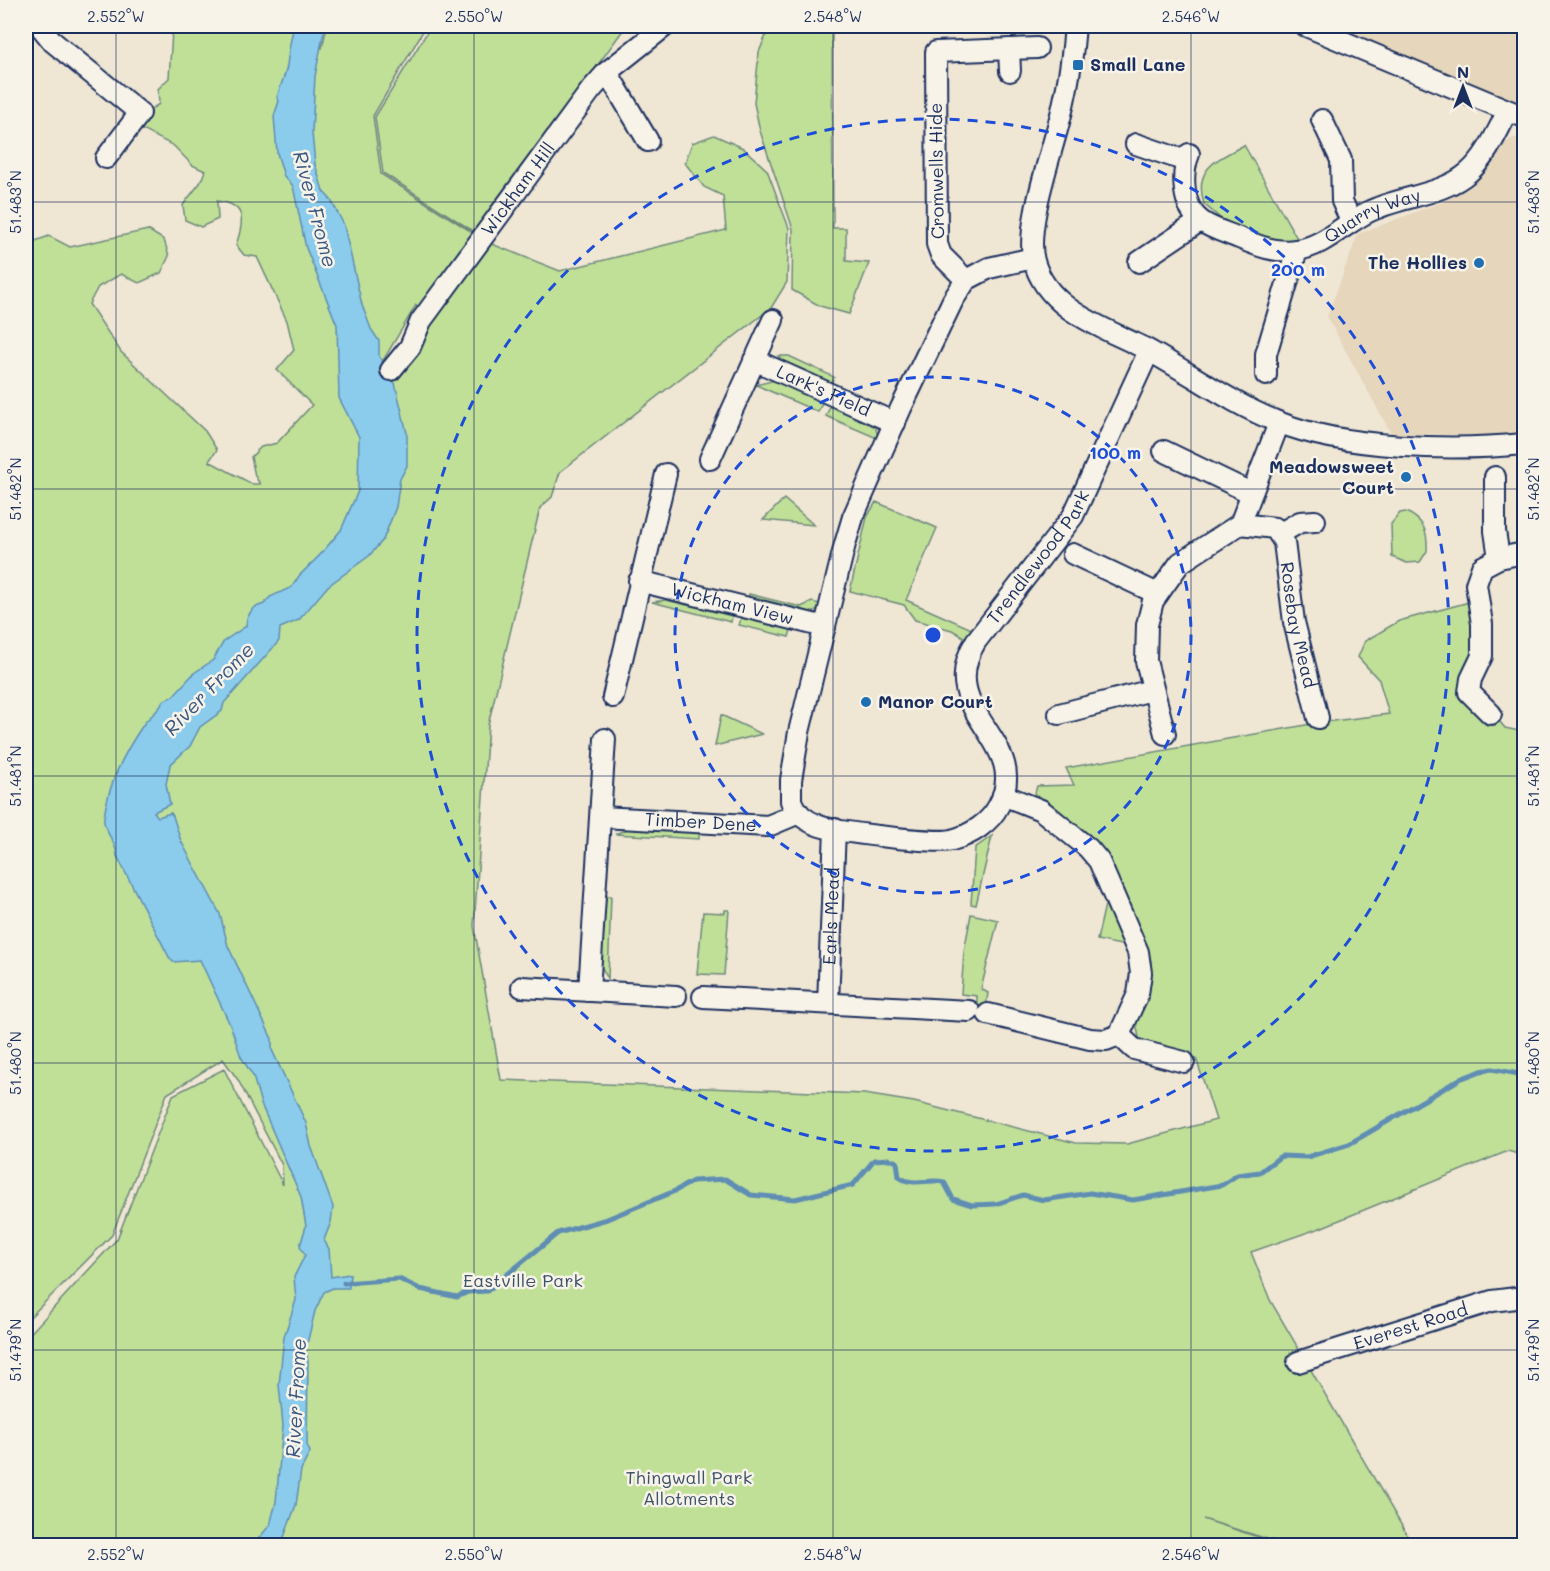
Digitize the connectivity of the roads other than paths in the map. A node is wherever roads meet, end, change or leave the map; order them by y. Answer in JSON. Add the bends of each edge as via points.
{"nodes":[{"id":1,"x":40,"y":26,"type":"edge"},
{"id":2,"x":665,"y":26,"type":"edge"},
{"id":3,"x":1075,"y":26,"type":"edge"},
{"id":4,"x":1306,"y":26,"type":"edge"},
{"id":5,"x":1037,"y":48,"type":"dead end"},
{"id":6,"x":1009,"y":49,"type":"junction"},
{"id":7,"x":1010,"y":71,"type":"dead end"},
{"id":8,"x":607,"y":72,"type":"junction"},
{"id":9,"x":1516,"y":114,"type":"edge"},
{"id":10,"x":1322,"y":120,"type":"dead end"},
{"id":11,"x":648,"y":141,"type":"dead end"},
{"id":12,"x":1136,"y":144,"type":"dead end"},
{"id":13,"x":106,"y":158,"type":"dead end"},
{"id":14,"x":1200,"y":221,"type":"junction"},
{"id":15,"x":1351,"y":221,"type":"junction"},
{"id":16,"x":1297,"y":250,"type":"junction"},
{"id":17,"x":1033,"y":258,"type":"junction"},
{"id":18,"x":1139,"y":262,"type":"dead end"},
{"id":19,"x":966,"y":279,"type":"junction"},
{"id":20,"x":772,"y":320,"type":"dead end"},
{"id":21,"x":1149,"y":351,"type":"junction"},
{"id":22,"x":754,"y":360,"type":"junction"},
{"id":23,"x":391,"y":370,"type":"dead end"},
{"id":24,"x":1266,"y":375,"type":"dead end"},
{"id":25,"x":895,"y":423,"type":"junction"},
{"id":26,"x":1279,"y":423,"type":"junction"},
{"id":27,"x":1524,"y":444,"type":"edge"},
{"id":28,"x":1164,"y":451,"type":"dead end"},
{"id":29,"x":710,"y":459,"type":"dead end"},
{"id":30,"x":666,"y":474,"type":"dead end"},
{"id":31,"x":1495,"y":477,"type":"dead end"},
{"id":32,"x":1251,"y":492,"type":"junction"},
{"id":33,"x":1315,"y":521,"type":"dead end"},
{"id":34,"x":1240,"y":524,"type":"junction"},
{"id":35,"x":1279,"y":534,"type":"junction"},
{"id":36,"x":1524,"y":553,"type":"edge"},
{"id":37,"x":1073,"y":554,"type":"dead end"},
{"id":38,"x":1499,"y":558,"type":"junction"},
{"id":39,"x":639,"y":581,"type":"junction"},
{"id":40,"x":1158,"y":594,"type":"junction"},
{"id":41,"x":825,"y":627,"type":"junction"},
{"id":42,"x":1152,"y":690,"type":"junction"},
{"id":43,"x":613,"y":697,"type":"dead end"},
{"id":44,"x":1059,"y":714,"type":"dead end"},
{"id":45,"x":1491,"y":714,"type":"dead end"},
{"id":46,"x":1318,"y":718,"type":"dead end"},
{"id":47,"x":1165,"y":734,"type":"dead end"},
{"id":48,"x":605,"y":739,"type":"dead end"},
{"id":49,"x":1003,"y":795,"type":"junction"},
{"id":50,"x":799,"y":813,"type":"junction"},
{"id":51,"x":601,"y":817,"type":"junction"},
{"id":52,"x":835,"y":829,"type":"junction"},
{"id":53,"x":522,"y":987,"type":"dead end"},
{"id":54,"x":589,"y":991,"type":"junction"},
{"id":55,"x":676,"y":996,"type":"dead end"},
{"id":56,"x":703,"y":997,"type":"dead end"},
{"id":57,"x":828,"y":1003,"type":"junction"},
{"id":58,"x":1119,"y":1035,"type":"junction"},
{"id":59,"x":1184,"y":1062,"type":"dead end"},
{"id":60,"x":1524,"y":1297,"type":"edge"},
{"id":61,"x":1298,"y":1362,"type":"dead end"}],
"edges":[{"from":1,"to":13,"type":"street","via":[[53,42],[140,113]]},
{"from":2,"to":8,"type":"street","name":"Wickham Hill"},
{"from":3,"to":17,"type":"street","via":[[1064,106],[1034,226]]},
{"from":4,"to":9,"type":"street"},
{"from":5,"to":6,"type":"street","name":"Cromwells Hide"},
{"from":6,"to":7,"type":"street"},
{"from":6,"to":19,"type":"street","name":"Cromwells Hide","via":[[936,45],[937,244],[941,255]]},
{"from":8,"to":11,"type":"street"},
{"from":8,"to":23,"type":"street","name":"Wickham Hill","via":[[484,233]]},
{"from":9,"to":15,"type":"street","name":"Quarry Way","via":[[1466,175]]},
{"from":10,"to":15,"type":"street","via":[[1341,160],[1342,201]]},
{"from":12,"to":14,"type":"street","via":[[1187,158],[1186,193]]},
{"from":14,"to":16,"type":"street","name":"Quarry Way","via":[[1263,249]]},
{"from":14,"to":18,"type":"street"},
{"from":15,"to":16,"type":"street","name":"Quarry Way","via":[[1324,240]]},
{"from":16,"to":24,"type":"street","via":[[1266,354]]},
{"from":17,"to":19,"type":"street","via":[[989,268]]},
{"from":17,"to":21,"type":"street","via":[[1046,288],[1058,300]]},
{"from":19,"to":25,"type":"street"},
{"from":20,"to":22,"type":"street","name":"Lark's Field"},
{"from":21,"to":26,"type":"street"},
{"from":21,"to":49,"type":"street","name":"Trendlewood Park","via":[[1073,516],[964,663],[967,700],[994,739],[1001,757]]},
{"from":22,"to":25,"type":"street","name":"Lark's Field"},
{"from":22,"to":29,"type":"street","name":"Lark's Field"},
{"from":25,"to":41,"type":"street","via":[[853,517]]},
{"from":26,"to":27,"type":"street","via":[[1351,441],[1487,448]]},
{"from":26,"to":32,"type":"street"},
{"from":28,"to":32,"type":"street"},
{"from":30,"to":39,"type":"street"},
{"from":31,"to":38,"type":"street"},
{"from":32,"to":34,"type":"street"},
{"from":33,"to":35,"type":"street","via":[[1300,522]]},
{"from":34,"to":35,"type":"street","via":[[1275,528]]},
{"from":34,"to":40,"type":"street","via":[[1180,563]]},
{"from":35,"to":46,"type":"street","name":"Rosebay Mead","via":[[1284,542],[1294,622]]},
{"from":36,"to":38,"type":"street"},
{"from":37,"to":40,"type":"street"},
{"from":38,"to":45,"type":"street","via":[[1482,567],[1476,584],[1482,656],[1469,692]]},
{"from":39,"to":41,"type":"street","name":"Wickham View"},
{"from":39,"to":43,"type":"street"},
{"from":40,"to":42,"type":"street","via":[[1147,625],[1146,661]]},
{"from":41,"to":50,"type":"street","via":[[797,742],[790,790],[791,801]]},
{"from":42,"to":44,"type":"street"},
{"from":42,"to":47,"type":"street"},
{"from":48,"to":51,"type":"street"},
{"from":49,"to":52,"type":"street","via":[[982,825],[950,840]]},
{"from":49,"to":58,"type":"street","via":[[1041,810],[1099,861],[1138,952],[1141,973],[1138,994]]},
{"from":50,"to":51,"type":"street","name":"Timber Dene","via":[[768,826]]},
{"from":50,"to":52,"type":"street","via":[[818,826]]},
{"from":51,"to":54,"type":"street"},
{"from":52,"to":57,"type":"street","name":"Earls Mead"},
{"from":53,"to":54,"type":"street"},
{"from":54,"to":55,"type":"street"},
{"from":56,"to":57,"type":"street"},
{"from":57,"to":58,"type":"street","via":[[979,1012],[1090,1039],[1106,1040]]},
{"from":58,"to":59,"type":"street","via":[[1134,1049]]},
{"from":60,"to":61,"type":"street","name":"Everest Road","via":[[1492,1300]]}]}
